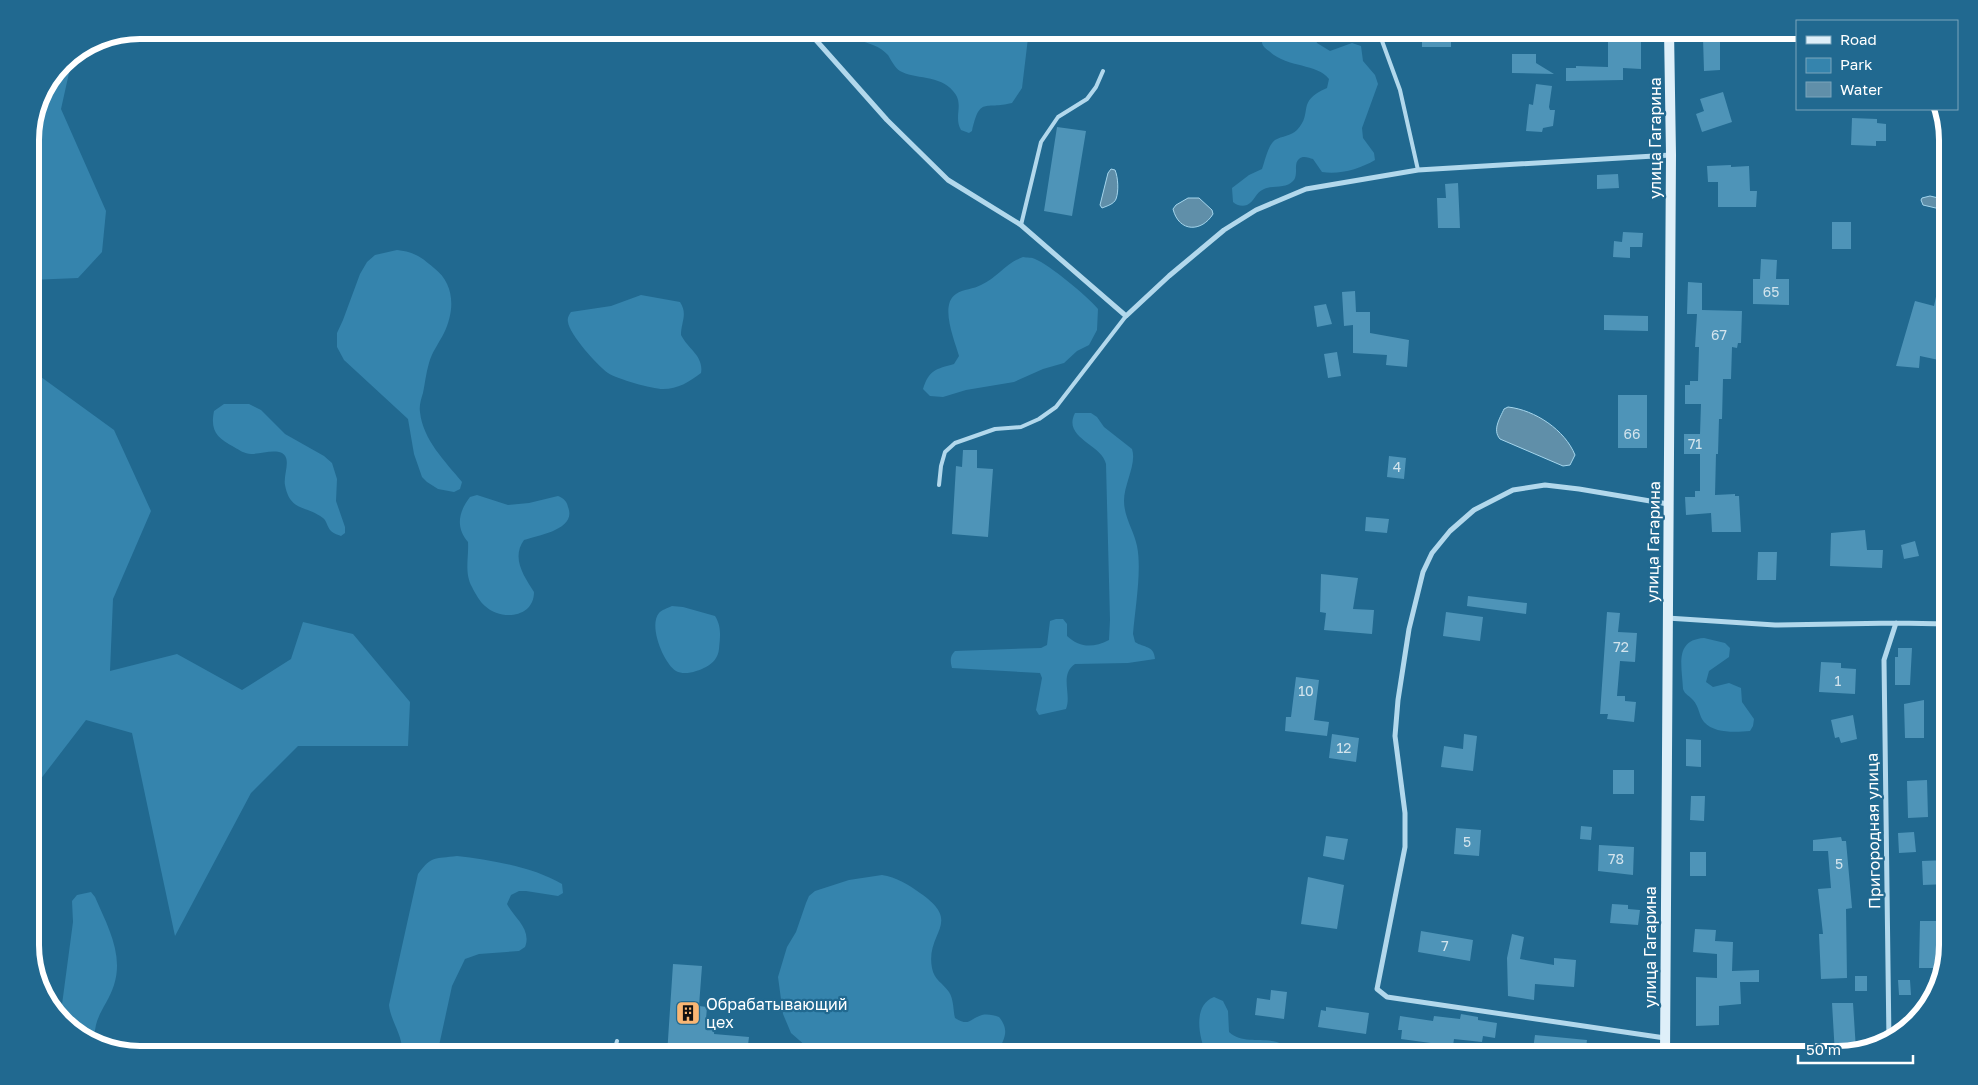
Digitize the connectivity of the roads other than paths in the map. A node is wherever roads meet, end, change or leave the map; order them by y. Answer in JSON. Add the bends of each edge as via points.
{"nodes":[{"id":1,"x":814,"y":39,"type":"edge"},
{"id":2,"x":1381,"y":39,"type":"edge"},
{"id":3,"x":1669,"y":39,"type":"edge"},
{"id":4,"x":1103,"y":71,"type":"dead end"},
{"id":5,"x":1670,"y":155,"type":"junction"},
{"id":6,"x":1418,"y":170,"type":"junction"},
{"id":7,"x":1021,"y":225,"type":"junction"},
{"id":8,"x":1126,"y":316,"type":"junction"},
{"id":9,"x":939,"y":485,"type":"dead end"},
{"id":10,"x":1668,"y":504,"type":"junction"},
{"id":11,"x":1667,"y":618,"type":"junction"},
{"id":12,"x":1896,"y":623,"type":"junction"},
{"id":13,"x":1939,"y":624,"type":"edge"},
{"id":14,"x":1889,"y":1032,"type":"edge"},
{"id":15,"x":1665,"y":1038,"type":"junction"},
{"id":16,"x":617,"y":1042,"type":"dead end"},
{"id":17,"x":616,"y":1046,"type":"edge"},
{"id":18,"x":1665,"y":1046,"type":"edge"}],
"edges":[{"from":1,"to":7,"type":"street","via":[[886,120],[948,180]]},
{"from":2,"to":6,"type":"lane","via":[[1400,90]]},
{"from":3,"to":5,"type":"main road","name":"улица Гагарина"},
{"from":4,"to":7,"type":"lane","via":[[1087,99],[1058,117],[1041,142]]},
{"from":5,"to":6,"type":"street"},
{"from":5,"to":10,"type":"main road","name":"улица Гагарина"},
{"from":6,"to":8,"type":"street","via":[[1306,189],[1256,210],[1224,230]]},
{"from":7,"to":8,"type":"street"},
{"from":8,"to":9,"type":"lane","via":[[1056,407],[1020,427],[995,430],[955,443],[945,452]]},
{"from":10,"to":11,"type":"main road","name":"улица Гагарина"},
{"from":10,"to":15,"type":"street","via":[[1545,485],[1513,490],[1474,510],[1432,553],[1422,572],[1398,700],[1395,736],[1405,813],[1405,847],[1377,989],[1387,997]]},
{"from":11,"to":12,"type":"street","via":[[1775,625]]},
{"from":11,"to":15,"type":"main road","name":"улица Гагарина"},
{"from":12,"to":13,"type":"street"},
{"from":12,"to":14,"type":"street","name":"Пригородная улица","via":[[1884,660]]},
{"from":15,"to":18,"type":"main road","name":"улица Гагарина"},
{"from":16,"to":17,"type":"lane"}]}
